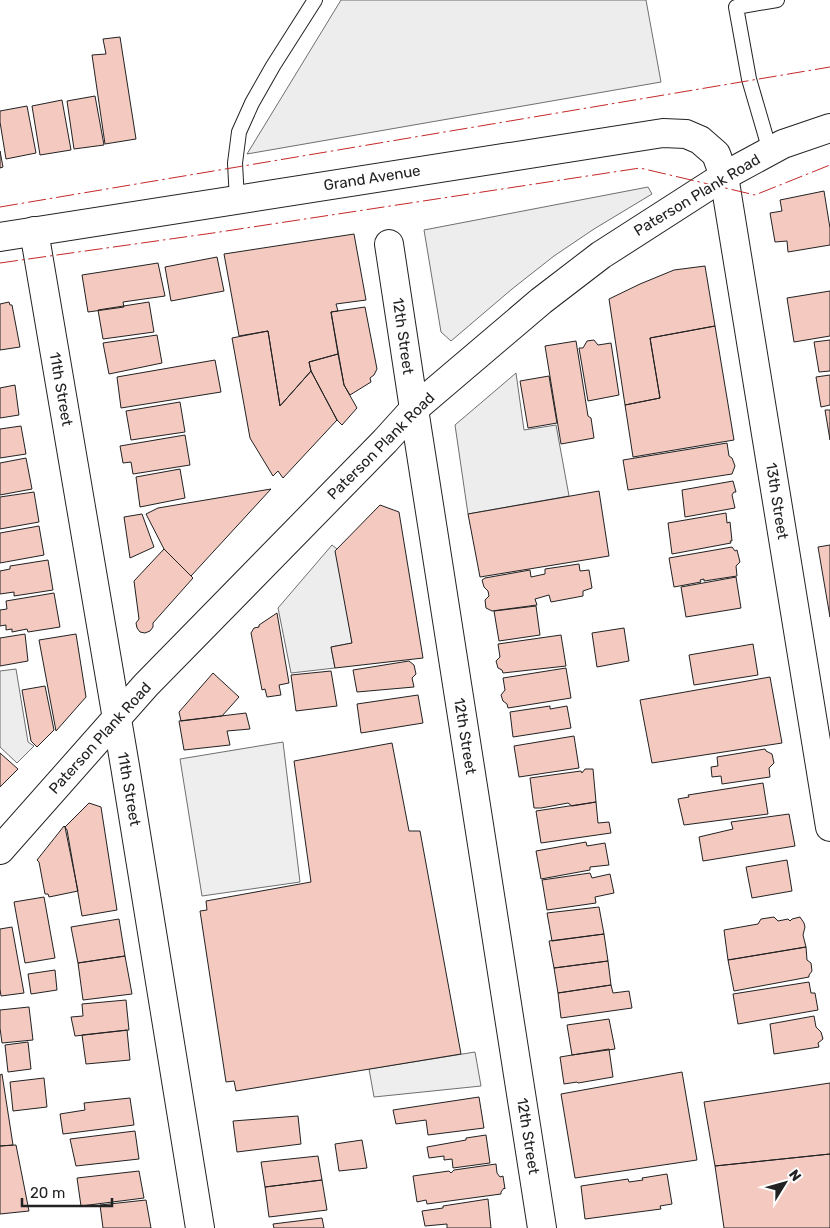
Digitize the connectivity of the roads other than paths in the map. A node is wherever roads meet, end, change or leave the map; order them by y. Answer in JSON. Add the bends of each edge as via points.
{"nodes":[{"id":1,"x":315,"y":0,"type":"edge"},
{"id":2,"x":777,"y":0,"type":"edge"},
{"id":3,"x":830,"y":128,"type":"edge"},
{"id":4,"x":770,"y":151,"type":"junction"},
{"id":5,"x":724,"y":176,"type":"junction"},
{"id":6,"x":237,"y":200,"type":"junction"},
{"id":7,"x":34,"y":231,"type":"junction"},
{"id":8,"x":0,"y":236,"type":"edge"},
{"id":9,"x":390,"y":244,"type":"dead end"},
{"id":10,"x":414,"y":410,"type":"junction"},
{"id":11,"x":116,"y":719,"type":"junction"},
{"id":12,"x":830,"y":827,"type":"edge"},
{"id":13,"x":0,"y":850,"type":"edge"},
{"id":14,"x":200,"y":1228,"type":"edge"},
{"id":15,"x":542,"y":1228,"type":"edge"}],
"edges":[{"from":1,"to":6,"type":"lane","via":[[260,88],[239,132],[235,164]]},
{"from":2,"to":4,"type":"lane","via":[[736,7],[749,79]]},
{"from":3,"to":4,"type":"street","name":"Paterson Plank Road"},
{"from":4,"to":5,"type":"street","name":"Paterson Plank Road"},
{"from":5,"to":6,"type":"street","name":"Grand Avenue","via":[[716,154],[700,140],[686,134],[663,133]]},
{"from":5,"to":10,"type":"street","name":"Paterson Plank Road","via":[[601,254]]},
{"from":5,"to":12,"type":"street","name":"13th Street"},
{"from":6,"to":7,"type":"street","name":"Grand Avenue"},
{"from":7,"to":8,"type":"street","name":"Grand Avenue"},
{"from":7,"to":11,"type":"street","name":"11th Street"},
{"from":9,"to":10,"type":"street","name":"12th Street"},
{"from":10,"to":11,"type":"street","name":"Paterson Plank Road"},
{"from":10,"to":15,"type":"street","name":"12th Street"},
{"from":11,"to":13,"type":"street","name":"Paterson Plank Road"},
{"from":11,"to":14,"type":"street","name":"11th Street"}]}
